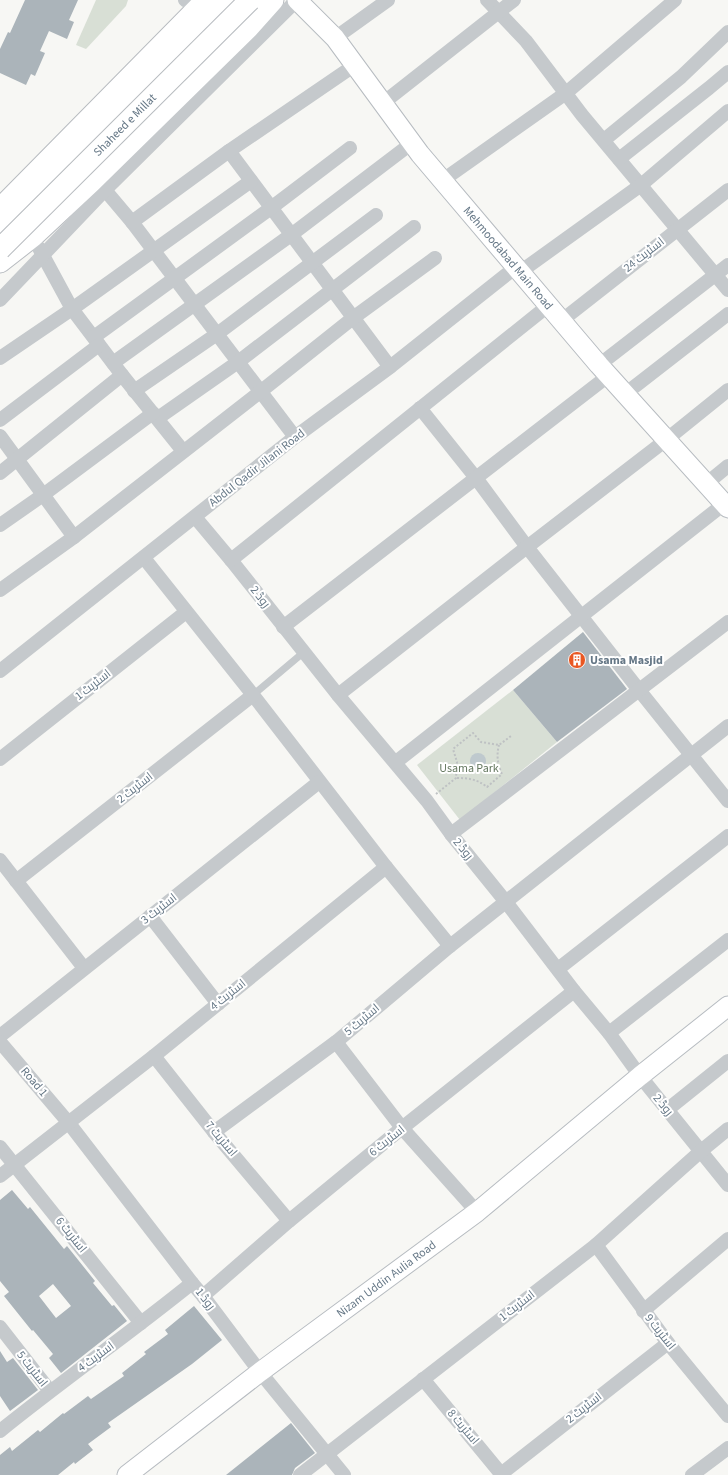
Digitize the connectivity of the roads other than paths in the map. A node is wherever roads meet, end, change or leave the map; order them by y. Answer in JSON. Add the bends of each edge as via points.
{"nodes":[{"id":1,"x":230,"y":0,"type":"edge"},
{"id":2,"x":244,"y":0,"type":"edge"},
{"id":3,"x":250,"y":0,"type":"edge"},
{"id":4,"x":273,"y":0,"type":"edge"},
{"id":5,"x":297,"y":0,"type":"edge"},
{"id":6,"x":388,"y":0,"type":"edge"},
{"id":7,"x":487,"y":0,"type":"edge"},
{"id":8,"x":514,"y":0,"type":"edge"},
{"id":9,"x":675,"y":0,"type":"edge"},
{"id":10,"x":196,"y":2,"type":"edge"},
{"id":11,"x":499,"y":12,"type":"junction"},
{"id":12,"x":248,"y":28,"type":"junction"},
{"id":13,"x":728,"y":32,"type":"edge"},
{"id":14,"x":335,"y":38,"type":"junction"},
{"id":15,"x":355,"y":65,"type":"junction"},
{"id":16,"x":728,"y":72,"type":"edge"},
{"id":17,"x":566,"y":93,"type":"junction"},
{"id":18,"x":383,"y":103,"type":"junction"},
{"id":19,"x":728,"y":111,"type":"edge"},
{"id":20,"x":604,"y":140,"type":"junction"},
{"id":21,"x":412,"y":144,"type":"junction"},
{"id":22,"x":350,"y":148,"type":"dead end"},
{"id":23,"x":229,"y":152,"type":"junction"},
{"id":24,"x":619,"y":159,"type":"junction"},
{"id":25,"x":251,"y":180,"type":"junction"},
{"id":26,"x":443,"y":180,"type":"junction"},
{"id":27,"x":641,"y":185,"type":"junction"},
{"id":28,"x":98,"y":186,"type":"junction"},
{"id":29,"x":728,"y":190,"type":"edge"},
{"id":30,"x":271,"y":208,"type":"junction"},
{"id":31,"x":0,"y":209,"type":"edge"},
{"id":32,"x":376,"y":215,"type":"dead end"},
{"id":33,"x":132,"y":222,"type":"junction"},
{"id":34,"x":414,"y":227,"type":"dead end"},
{"id":35,"x":0,"y":228,"type":"edge"},
{"id":36,"x":678,"y":229,"type":"junction"},
{"id":37,"x":292,"y":235,"type":"junction"},
{"id":38,"x":32,"y":237,"type":"junction"},
{"id":39,"x":0,"y":249,"type":"edge"},
{"id":40,"x":153,"y":251,"type":"junction"},
{"id":41,"x":43,"y":254,"type":"junction"},
{"id":42,"x":435,"y":258,"type":"dead end"},
{"id":43,"x":0,"y":262,"type":"edge"},
{"id":44,"x":312,"y":262,"type":"junction"},
{"id":45,"x":728,"y":264,"type":"edge"},
{"id":46,"x":518,"y":270,"type":"junction"},
{"id":47,"x":715,"y":274,"type":"junction"},
{"id":48,"x":175,"y":279,"type":"junction"},
{"id":49,"x":332,"y":289,"type":"junction"},
{"id":50,"x":728,"y":290,"type":"edge"},
{"id":51,"x":0,"y":300,"type":"edge"},
{"id":52,"x":195,"y":304,"type":"junction"},
{"id":53,"x":549,"y":306,"type":"junction"},
{"id":54,"x":72,"y":309,"type":"junction"},
{"id":55,"x":728,"y":314,"type":"edge"},
{"id":56,"x":354,"y":318,"type":"junction"},
{"id":57,"x":561,"y":321,"type":"junction"},
{"id":58,"x":217,"y":334,"type":"junction"},
{"id":59,"x":96,"y":341,"type":"junction"},
{"id":60,"x":0,"y":358,"type":"edge"},
{"id":61,"x":238,"y":362,"type":"junction"},
{"id":62,"x":113,"y":363,"type":"junction"},
{"id":63,"x":390,"y":368,"type":"junction"},
{"id":64,"x":604,"y":370,"type":"junction"},
{"id":65,"x":122,"y":375,"type":"junction"},
{"id":66,"x":728,"y":390,"type":"edge"},
{"id":67,"x":134,"y":391,"type":"junction"},
{"id":68,"x":260,"y":392,"type":"junction"},
{"id":69,"x":625,"y":394,"type":"junction"},
{"id":70,"x":420,"y":408,"type":"junction"},
{"id":71,"x":156,"y":416,"type":"junction"},
{"id":72,"x":0,"y":420,"type":"edge"},
{"id":73,"x":0,"y":436,"type":"edge"},
{"id":74,"x":295,"y":437,"type":"junction"},
{"id":75,"x":666,"y":440,"type":"junction"},
{"id":76,"x":183,"y":451,"type":"junction"},
{"id":77,"x":17,"y":460,"type":"junction"},
{"id":78,"x":728,"y":466,"type":"edge"},
{"id":79,"x":0,"y":473,"type":"edge"},
{"id":80,"x":476,"y":478,"type":"junction"},
{"id":81,"x":706,"y":484,"type":"junction"},
{"id":82,"x":43,"y":495,"type":"junction"},
{"id":83,"x":726,"y":506,"type":"edge"},
{"id":84,"x":194,"y":518,"type":"junction"},
{"id":85,"x":0,"y":525,"type":"edge"},
{"id":86,"x":74,"y":537,"type":"junction"},
{"id":87,"x":527,"y":547,"type":"junction"},
{"id":88,"x":144,"y":558,"type":"junction"},
{"id":89,"x":231,"y":560,"type":"junction"},
{"id":90,"x":0,"y":590,"type":"edge"},
{"id":91,"x":186,"y":612,"type":"junction"},
{"id":92,"x":581,"y":615,"type":"junction"},
{"id":93,"x":728,"y":622,"type":"edge"},
{"id":94,"x":283,"y":627,"type":"junction"},
{"id":95,"x":304,"y":652,"type":"junction"},
{"id":96,"x":2,"y":666,"type":"edge"},
{"id":97,"x":639,"y":690,"type":"junction"},
{"id":98,"x":253,"y":695,"type":"junction"},
{"id":99,"x":338,"y":695,"type":"junction"},
{"id":100,"x":728,"y":726,"type":"edge"},
{"id":101,"x":691,"y":755,"type":"junction"},
{"id":102,"x":0,"y":759,"type":"edge"},
{"id":103,"x":396,"y":762,"type":"junction"},
{"id":104,"x":319,"y":782,"type":"junction"},
{"id":105,"x":728,"y":800,"type":"edge"},
{"id":106,"x":451,"y":834,"type":"junction"},
{"id":107,"x":728,"y":836,"type":"edge"},
{"id":108,"x":0,"y":860,"type":"edge"},
{"id":109,"x":386,"y":867,"type":"junction"},
{"id":110,"x":16,"y":881,"type":"junction"},
{"id":111,"x":506,"y":902,"type":"junction"},
{"id":112,"x":150,"y":916,"type":"junction"},
{"id":113,"x":728,"y":940,"type":"edge"},
{"id":114,"x":450,"y":946,"type":"junction"},
{"id":115,"x":84,"y":968,"type":"junction"},
{"id":116,"x":558,"y":969,"type":"junction"},
{"id":117,"x":574,"y":991,"type":"junction"},
{"id":118,"x":218,"y":1004,"type":"junction"},
{"id":119,"x":728,"y":1006,"type":"edge"},
{"id":120,"x":609,"y":1034,"type":"junction"},
{"id":121,"x":0,"y":1036,"type":"edge"},
{"id":122,"x":0,"y":1042,"type":"edge"},
{"id":123,"x":336,"y":1042,"type":"junction"},
{"id":124,"x":154,"y":1056,"type":"junction"},
{"id":125,"x":728,"y":1061,"type":"edge"},
{"id":126,"x":640,"y":1076,"type":"junction"},
{"id":127,"x":667,"y":1110,"type":"junction"},
{"id":128,"x":68,"y":1122,"type":"junction"},
{"id":129,"x":402,"y":1128,"type":"junction"},
{"id":130,"x":728,"y":1129,"type":"edge"},
{"id":131,"x":214,"y":1132,"type":"junction"},
{"id":132,"x":0,"y":1147,"type":"edge"},
{"id":133,"x":701,"y":1151,"type":"junction"},
{"id":134,"x":14,"y":1165,"type":"junction"},
{"id":135,"x":0,"y":1176,"type":"edge"},
{"id":136,"x":728,"y":1185,"type":"edge"},
{"id":137,"x":477,"y":1212,"type":"junction"},
{"id":138,"x":289,"y":1221,"type":"junction"},
{"id":139,"x":728,"y":1240,"type":"edge"},
{"id":140,"x":596,"y":1245,"type":"junction"},
{"id":141,"x":192,"y":1283,"type":"junction"},
{"id":142,"x":203,"y":1296,"type":"junction"},
{"id":143,"x":643,"y":1311,"type":"junction"},
{"id":144,"x":142,"y":1324,"type":"junction"},
{"id":145,"x":0,"y":1327,"type":"edge"},
{"id":146,"x":668,"y":1343,"type":"junction"},
{"id":147,"x":260,"y":1372,"type":"junction"},
{"id":148,"x":423,"y":1379,"type":"junction"},
{"id":149,"x":50,"y":1391,"type":"junction"},
{"id":150,"x":728,"y":1416,"type":"edge"},
{"id":151,"x":0,"y":1431,"type":"edge"},
{"id":152,"x":728,"y":1448,"type":"edge"},
{"id":153,"x":327,"y":1453,"type":"junction"},
{"id":154,"x":502,"y":1474,"type":"edge"},
{"id":155,"x":127,"y":1475,"type":"edge"},
{"id":156,"x":300,"y":1475,"type":"edge"},
{"id":157,"x":344,"y":1475,"type":"edge"},
{"id":158,"x":692,"y":1475,"type":"edge"}],
"edges":[{"from":1,"to":35,"type":"main road","name":"Shaheed e Millat"},
{"from":2,"to":12,"type":"main road","via":[[250,13]]},
{"from":3,"to":39,"type":"main road","name":"Shaheed e Millat","bridge":true},
{"from":4,"to":12,"type":"main road"},
{"from":5,"to":14,"type":"main road","name":"Mehmoodabad Main Road"},
{"from":5,"to":28,"type":"street"},
{"from":6,"to":14,"type":"street"},
{"from":7,"to":11,"type":"street"},
{"from":8,"to":11,"type":"street"},
{"from":9,"to":17,"type":"street"},
{"from":10,"to":31,"type":"main road"},
{"from":11,"to":17,"type":"street","via":[[526,41]]},
{"from":11,"to":18,"type":"street"},
{"from":12,"to":28,"type":"main road"},
{"from":13,"to":20,"type":"street","via":[[681,77]]},
{"from":14,"to":15,"type":"main road","name":"Mehmoodabad Main Road"},
{"from":15,"to":18,"type":"main road","name":"Mehmoodabad Main Road"},
{"from":15,"to":23,"type":"street"},
{"from":16,"to":24,"type":"street"},
{"from":17,"to":20,"type":"street"},
{"from":17,"to":26,"type":"street"},
{"from":18,"to":21,"type":"main road","name":"Mehmoodabad Main Road"},
{"from":19,"to":27,"type":"street","name":"Abdul Qadir Jilani Road"},
{"from":20,"to":24,"type":"street"},
{"from":21,"to":26,"type":"main road","name":"Mehmoodabad Main Road"},
{"from":21,"to":37,"type":"street"},
{"from":22,"to":30,"type":"street"},
{"from":23,"to":25,"type":"street"},
{"from":23,"to":33,"type":"street"},
{"from":24,"to":27,"type":"street"},
{"from":25,"to":30,"type":"street"},
{"from":25,"to":40,"type":"street"},
{"from":26,"to":46,"type":"main road","name":"Mehmoodabad Main Road"},
{"from":27,"to":36,"type":"street"},
{"from":27,"to":46,"type":"street","name":"Abdul Qadir Jilani Road"},
{"from":28,"to":33,"type":"street"},
{"from":28,"to":38,"type":"main road"},
{"from":28,"to":41,"type":"street"},
{"from":29,"to":36,"type":"street","name":"اسٹریٹ 24"},
{"from":30,"to":37,"type":"street"},
{"from":30,"to":48,"type":"street"},
{"from":32,"to":44,"type":"street"},
{"from":33,"to":40,"type":"street"},
{"from":34,"to":49,"type":"street"},
{"from":36,"to":47,"type":"street"},
{"from":36,"to":57,"type":"street","name":"اسٹریٹ 24"},
{"from":37,"to":44,"type":"street"},
{"from":37,"to":52,"type":"street"},
{"from":38,"to":41,"type":"street"},
{"from":38,"to":43,"type":"main road"},
{"from":40,"to":48,"type":"street"},
{"from":40,"to":54,"type":"street"},
{"from":41,"to":51,"type":"street"},
{"from":41,"to":54,"type":"street"},
{"from":42,"to":56,"type":"street"},
{"from":44,"to":49,"type":"street"},
{"from":44,"to":58,"type":"street"},
{"from":45,"to":47,"type":"street"},
{"from":46,"to":53,"type":"main road","name":"Mehmoodabad Main Road"},
{"from":46,"to":63,"type":"street","name":"Abdul Qadir Jilani Road"},
{"from":47,"to":50,"type":"street"},
{"from":47,"to":64,"type":"street"},
{"from":48,"to":52,"type":"street"},
{"from":48,"to":59,"type":"street"},
{"from":49,"to":56,"type":"street"},
{"from":49,"to":61,"type":"street"},
{"from":52,"to":58,"type":"street"},
{"from":52,"to":62,"type":"street"},
{"from":53,"to":57,"type":"main road","name":"Mehmoodabad Main Road"},
{"from":53,"to":70,"type":"street"},
{"from":54,"to":59,"type":"street"},
{"from":54,"to":60,"type":"street"},
{"from":55,"to":69,"type":"street"},
{"from":56,"to":63,"type":"street"},
{"from":56,"to":68,"type":"street"},
{"from":57,"to":64,"type":"main road","name":"Mehmoodabad Main Road"},
{"from":58,"to":61,"type":"street"},
{"from":58,"to":67,"type":"street"},
{"from":59,"to":62,"type":"street"},
{"from":59,"to":72,"type":"street"},
{"from":61,"to":68,"type":"street"},
{"from":61,"to":71,"type":"street"},
{"from":62,"to":65,"type":"street"},
{"from":63,"to":74,"type":"street","name":"Abdul Qadir Jilani Road"},
{"from":64,"to":69,"type":"main road","name":"Mehmoodabad Main Road"},
{"from":64,"to":80,"type":"street"},
{"from":65,"to":67,"type":"street"},
{"from":65,"to":77,"type":"street"},
{"from":66,"to":75,"type":"street"},
{"from":67,"to":71,"type":"street"},
{"from":68,"to":74,"type":"street"},
{"from":68,"to":76,"type":"street"},
{"from":69,"to":75,"type":"main road","name":"Mehmoodabad Main Road"},
{"from":70,"to":80,"type":"street"},
{"from":70,"to":89,"type":"street"},
{"from":71,"to":76,"type":"street"},
{"from":71,"to":82,"type":"street"},
{"from":73,"to":77,"type":"street"},
{"from":74,"to":84,"type":"street","name":"Abdul Qadir Jilani Road"},
{"from":75,"to":81,"type":"main road","name":"Mehmoodabad Main Road"},
{"from":75,"to":87,"type":"street"},
{"from":76,"to":86,"type":"street"},
{"from":77,"to":79,"type":"street"},
{"from":77,"to":82,"type":"street"},
{"from":78,"to":81,"type":"street"},
{"from":80,"to":87,"type":"street"},
{"from":80,"to":94,"type":"street"},
{"from":81,"to":83,"type":"main road","name":"Mehmoodabad Main Road"},
{"from":82,"to":85,"type":"street"},
{"from":82,"to":86,"type":"street"},
{"from":83,"to":92,"type":"street"},
{"from":84,"to":88,"type":"street","name":"Abdul Qadir Jilani Road"},
{"from":84,"to":89,"type":"street","name":"روڈ 2"},
{"from":86,"to":90,"type":"street"},
{"from":87,"to":92,"type":"street"},
{"from":87,"to":99,"type":"street"},
{"from":88,"to":91,"type":"street"},
{"from":88,"to":96,"type":"street","name":"Abdul Qadir Jilani Road"},
{"from":89,"to":94,"type":"street","name":"روڈ 2"},
{"from":91,"to":98,"type":"street"},
{"from":91,"to":102,"type":"street","name":"اسٹریٹ 1"},
{"from":92,"to":97,"type":"street"},
{"from":92,"to":103,"type":"street"},
{"from":93,"to":97,"type":"street"},
{"from":94,"to":95,"type":"street","name":"روڈ 2"},
{"from":95,"to":98,"type":"lane"},
{"from":95,"to":99,"type":"street","name":"روڈ 2"},
{"from":97,"to":101,"type":"street"},
{"from":97,"to":106,"type":"street"},
{"from":98,"to":104,"type":"street"},
{"from":98,"to":110,"type":"street","name":"اسٹریٹ 2"},
{"from":99,"to":103,"type":"street","name":"روڈ 2"},
{"from":100,"to":101,"type":"street","name":"اسٹریٹ 5"},
{"from":101,"to":105,"type":"street"},
{"from":101,"to":111,"type":"street","name":"اسٹریٹ 5"},
{"from":103,"to":106,"type":"street","name":"روڈ 2"},
{"from":104,"to":109,"type":"street"},
{"from":104,"to":112,"type":"street","name":"اسٹریٹ 3"},
{"from":106,"to":111,"type":"street","name":"روڈ 2"},
{"from":107,"to":116,"type":"street"},
{"from":108,"to":110,"type":"street"},
{"from":109,"to":114,"type":"street"},
{"from":109,"to":118,"type":"street","name":"اسٹریٹ 4"},
{"from":110,"to":115,"type":"street"},
{"from":111,"to":114,"type":"street","name":"اسٹریٹ 5"},
{"from":111,"to":116,"type":"street","name":"روڈ 2"},
{"from":112,"to":115,"type":"street","name":"اسٹریٹ 3"},
{"from":112,"to":118,"type":"street"},
{"from":113,"to":120,"type":"street"},
{"from":114,"to":123,"type":"street","name":"اسٹریٹ 5"},
{"from":115,"to":121,"type":"street","name":"اسٹریٹ 3"},
{"from":116,"to":117,"type":"street","name":"روڈ 2"},
{"from":117,"to":120,"type":"street","name":"روڈ 2"},
{"from":117,"to":129,"type":"street","name":"اسٹریٹ 6"},
{"from":118,"to":124,"type":"street","name":"اسٹریٹ 4"},
{"from":119,"to":126,"type":"main road","name":"Nizam Uddin Aulia Road"},
{"from":120,"to":126,"type":"street","name":"روڈ 2"},
{"from":122,"to":128,"type":"street","name":"Road 1"},
{"from":123,"to":129,"type":"street"},
{"from":123,"to":131,"type":"street","name":"اسٹریٹ 5"},
{"from":124,"to":128,"type":"street","name":"اسٹریٹ 4"},
{"from":124,"to":131,"type":"street","name":"اسٹریٹ 7"},
{"from":125,"to":127,"type":"street"},
{"from":126,"to":127,"type":"street","name":"روڈ 2"},
{"from":126,"to":137,"type":"main road","name":"Nizam Uddin Aulia Road"},
{"from":127,"to":133,"type":"street","name":"روڈ 2"},
{"from":128,"to":134,"type":"street"},
{"from":128,"to":141,"type":"street","name":"روڈ 1"},
{"from":129,"to":137,"type":"street"},
{"from":129,"to":138,"type":"street","name":"اسٹریٹ 6"},
{"from":130,"to":133,"type":"street","name":"اسٹریٹ 1"},
{"from":131,"to":138,"type":"street","name":"اسٹریٹ 7"},
{"from":132,"to":134,"type":"street","name":"اسٹریٹ 6"},
{"from":133,"to":136,"type":"street","name":"روڈ 2"},
{"from":133,"to":140,"type":"street","name":"اسٹریٹ 1"},
{"from":134,"to":135,"type":"street"},
{"from":134,"to":144,"type":"street","name":"اسٹریٹ 6"},
{"from":137,"to":147,"type":"main road","name":"Nizam Uddin Aulia Road"},
{"from":138,"to":142,"type":"street","name":"اسٹریٹ 6"},
{"from":139,"to":143,"type":"street"},
{"from":140,"to":143,"type":"street","name":"اسٹریٹ 9"},
{"from":140,"to":148,"type":"street","name":"اسٹریٹ 1"},
{"from":141,"to":142,"type":"street","name":"روڈ 1"},
{"from":141,"to":144,"type":"street","name":"اسٹریٹ 4"},
{"from":142,"to":147,"type":"street","name":"روڈ 1"},
{"from":143,"to":146,"type":"street","name":"اسٹریٹ 9"},
{"from":144,"to":149,"type":"street","name":"اسٹریٹ 4"},
{"from":145,"to":149,"type":"street","name":"اسٹریٹ 5"},
{"from":146,"to":150,"type":"street","name":"اسٹریٹ 9"},
{"from":146,"to":154,"type":"street","name":"اسٹریٹ 2"},
{"from":147,"to":153,"type":"street","name":"روڈ 1"},
{"from":147,"to":155,"type":"main road","name":"Nizam Uddin Aulia Road"},
{"from":148,"to":153,"type":"street","name":"اسٹریٹ 1"},
{"from":148,"to":154,"type":"street","name":"اسٹریٹ 8"},
{"from":149,"to":151,"type":"street","name":"اسٹریٹ 4"},
{"from":152,"to":158,"type":"street"},
{"from":153,"to":156,"type":"street","name":"اسٹریٹ 1"},
{"from":153,"to":157,"type":"street","name":"روڈ 1"}]}
